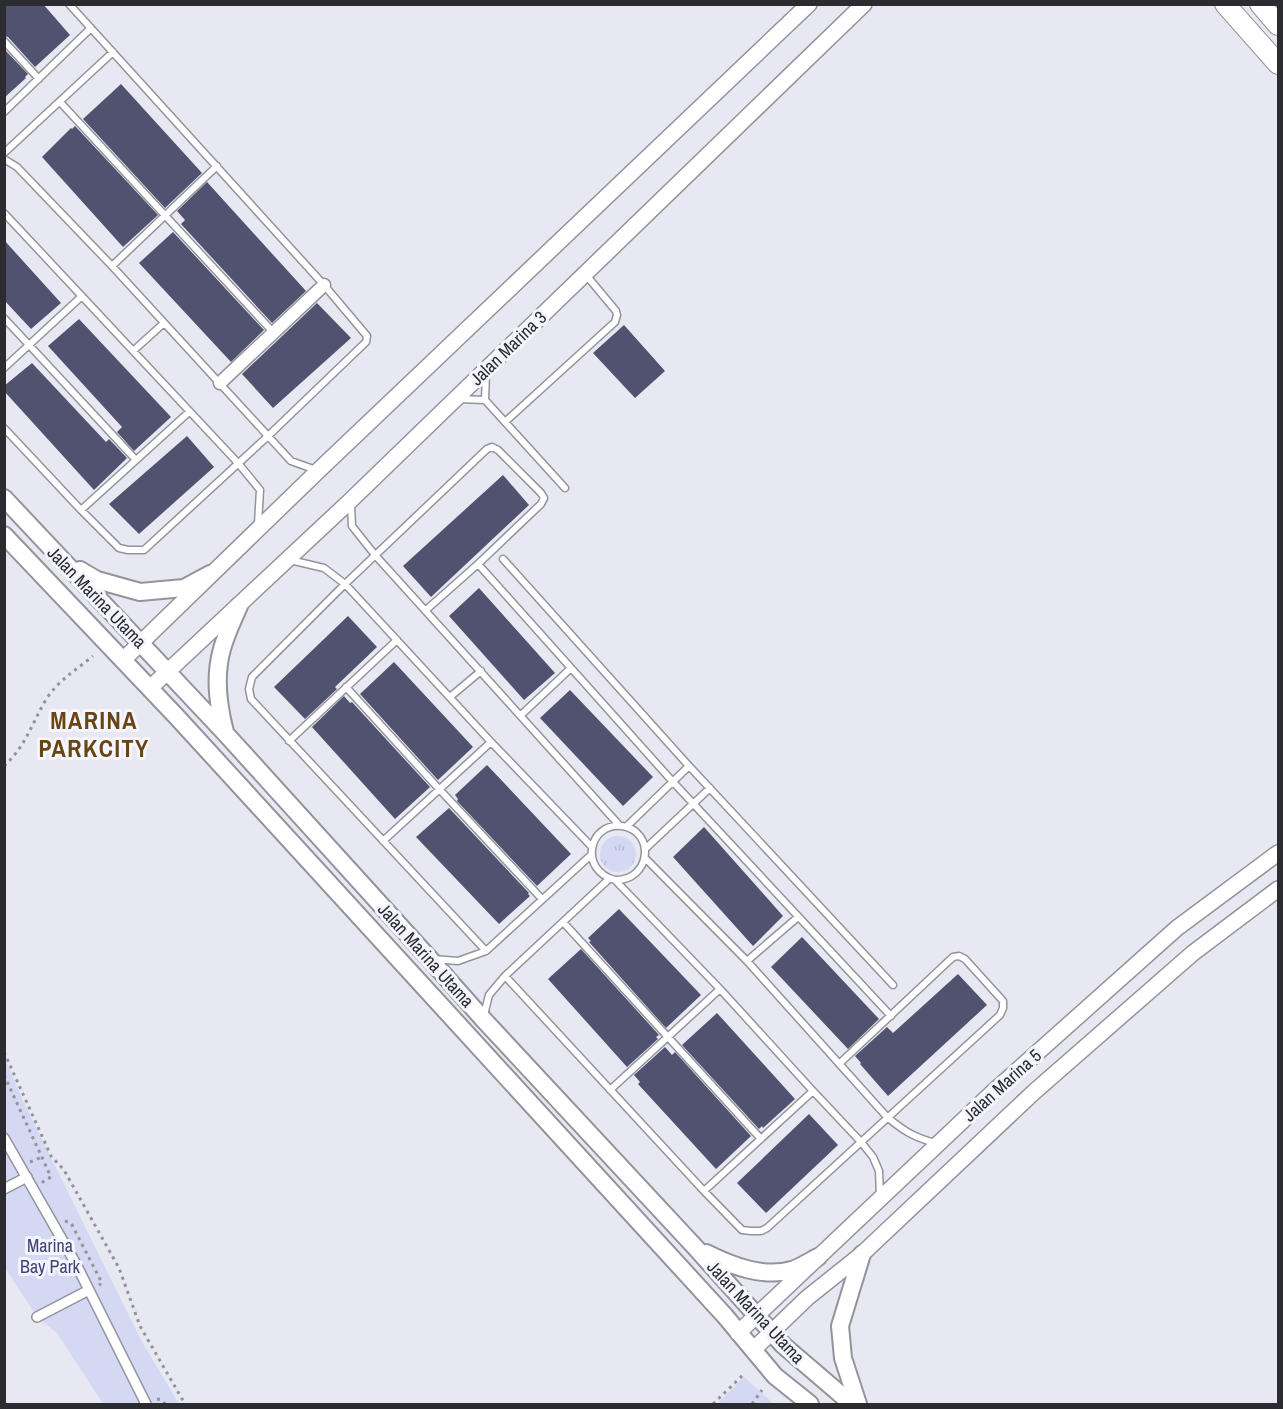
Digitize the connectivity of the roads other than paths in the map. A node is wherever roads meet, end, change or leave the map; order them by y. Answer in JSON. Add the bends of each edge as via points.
{"nodes":[{"id":1,"x":69,"y":4,"type":"edge"},
{"id":2,"x":809,"y":4,"type":"edge"},
{"id":3,"x":864,"y":4,"type":"edge"},
{"id":4,"x":1225,"y":4,"type":"edge"},
{"id":5,"x":1260,"y":4,"type":"edge"},
{"id":6,"x":1278,"y":25,"type":"edge"},
{"id":7,"x":91,"y":28,"type":"junction"},
{"id":8,"x":4,"y":41,"type":"edge"},
{"id":9,"x":113,"y":52,"type":"junction"},
{"id":10,"x":1278,"y":64,"type":"edge"},
{"id":11,"x":39,"y":79,"type":"junction"},
{"id":12,"x":60,"y":102,"type":"junction"},
{"id":13,"x":4,"y":112,"type":"edge"},
{"id":14,"x":4,"y":153,"type":"edge"},
{"id":15,"x":4,"y":159,"type":"edge"},
{"id":16,"x":218,"y":166,"type":"junction"},
{"id":17,"x":4,"y":213,"type":"edge"},
{"id":18,"x":165,"y":215,"type":"junction"},
{"id":19,"x":111,"y":266,"type":"junction"},
{"id":20,"x":585,"y":275,"type":"junction"},
{"id":21,"x":324,"y":285,"type":"junction"},
{"id":22,"x":82,"y":296,"type":"junction"},
{"id":23,"x":4,"y":318,"type":"edge"},
{"id":24,"x":164,"y":323,"type":"junction"},
{"id":25,"x":273,"y":332,"type":"junction"},
{"id":26,"x":30,"y":345,"type":"junction"},
{"id":27,"x":133,"y":351,"type":"junction"},
{"id":28,"x":4,"y":368,"type":"edge"},
{"id":29,"x":486,"y":370,"type":"junction"},
{"id":30,"x":220,"y":383,"type":"junction"},
{"id":31,"x":456,"y":399,"type":"junction"},
{"id":32,"x":485,"y":400,"type":"junction"},
{"id":33,"x":189,"y":411,"type":"junction"},
{"id":34,"x":506,"y":422,"type":"junction"},
{"id":35,"x":4,"y":428,"type":"edge"},
{"id":36,"x":267,"y":436,"type":"junction"},
{"id":37,"x":136,"y":460,"type":"junction"},
{"id":38,"x":238,"y":463,"type":"junction"},
{"id":39,"x":318,"y":471,"type":"junction"},
{"id":40,"x":565,"y":488,"type":"dead end"},
{"id":41,"x":4,"y":498,"type":"edge"},
{"id":42,"x":350,"y":501,"type":"junction"},
{"id":43,"x":81,"y":510,"type":"junction"},
{"id":44,"x":258,"y":528,"type":"junction"},
{"id":45,"x":4,"y":535,"type":"edge"},
{"id":46,"x":56,"y":555,"type":"junction"},
{"id":47,"x":375,"y":555,"type":"junction"},
{"id":48,"x":503,"y":559,"type":"dead end"},
{"id":49,"x":288,"y":560,"type":"junction"},
{"id":50,"x":478,"y":564,"type":"junction"},
{"id":51,"x":210,"y":574,"type":"junction"},
{"id":52,"x":345,"y":584,"type":"junction"},
{"id":53,"x":239,"y":606,"type":"junction"},
{"id":54,"x":426,"y":610,"type":"junction"},
{"id":55,"x":397,"y":640,"type":"junction"},
{"id":56,"x":141,"y":642,"type":"junction"},
{"id":57,"x":123,"y":660,"type":"junction"},
{"id":58,"x":570,"y":669,"type":"junction"},
{"id":59,"x":167,"y":671,"type":"junction"},
{"id":60,"x":481,"y":671,"type":"junction"},
{"id":61,"x":346,"y":687,"type":"junction"},
{"id":62,"x":150,"y":688,"type":"junction"},
{"id":63,"x":450,"y":697,"type":"junction"},
{"id":64,"x":521,"y":715,"type":"junction"},
{"id":65,"x":225,"y":733,"type":"junction"},
{"id":66,"x":289,"y":741,"type":"junction"},
{"id":67,"x":491,"y":742,"type":"junction"},
{"id":68,"x":689,"y":766,"type":"junction"},
{"id":69,"x":673,"y":782,"type":"junction"},
{"id":70,"x":710,"y":788,"type":"junction"},
{"id":71,"x":440,"y":790,"type":"junction"},
{"id":72,"x":694,"y":804,"type":"junction"},
{"id":73,"x":623,"y":826,"type":"junction"},
{"id":74,"x":383,"y":842,"type":"junction"},
{"id":75,"x":645,"y":849,"type":"junction"},
{"id":76,"x":592,"y":851,"type":"junction"},
{"id":77,"x":1278,"y":853,"type":"edge"},
{"id":78,"x":645,"y":858,"type":"junction"},
{"id":79,"x":612,"y":879,"type":"junction"},
{"id":80,"x":1278,"y":889,"type":"edge"},
{"id":81,"x":542,"y":899,"type":"junction"},
{"id":82,"x":798,"y":917,"type":"junction"},
{"id":83,"x":563,"y":922,"type":"junction"},
{"id":84,"x":486,"y":951,"type":"junction"},
{"id":85,"x":429,"y":958,"type":"junction"},
{"id":86,"x":747,"y":961,"type":"junction"},
{"id":87,"x":505,"y":976,"type":"junction"},
{"id":88,"x":893,"y":986,"type":"dead end"},
{"id":89,"x":720,"y":989,"type":"junction"},
{"id":90,"x":891,"y":1016,"type":"junction"},
{"id":91,"x":483,"y":1019,"type":"junction"},
{"id":92,"x":668,"y":1037,"type":"junction"},
{"id":93,"x":840,"y":1064,"type":"junction"},
{"id":94,"x":610,"y":1090,"type":"junction"},
{"id":95,"x":813,"y":1091,"type":"junction"},
{"id":96,"x":887,"y":1117,"type":"junction"},
{"id":97,"x":4,"y":1138,"type":"edge"},
{"id":98,"x":761,"y":1139,"type":"junction"},
{"id":99,"x":861,"y":1142,"type":"junction"},
{"id":100,"x":937,"y":1144,"type":"junction"},
{"id":101,"x":27,"y":1177,"type":"junction"},
{"id":102,"x":4,"y":1189,"type":"edge"},
{"id":103,"x":704,"y":1191,"type":"junction"},
{"id":104,"x":880,"y":1198,"type":"junction"},
{"id":105,"x":695,"y":1247,"type":"junction"},
{"id":106,"x":862,"y":1254,"type":"junction"},
{"id":107,"x":818,"y":1257,"type":"junction"},
{"id":108,"x":89,"y":1290,"type":"junction"},
{"id":109,"x":757,"y":1315,"type":"junction"},
{"id":110,"x":37,"y":1317,"type":"dead end"},
{"id":111,"x":772,"y":1332,"type":"junction"},
{"id":112,"x":738,"y":1333,"type":"junction"},
{"id":113,"x":753,"y":1350,"type":"junction"},
{"id":114,"x":146,"y":1404,"type":"edge"},
{"id":115,"x":810,"y":1404,"type":"edge"},
{"id":116,"x":857,"y":1404,"type":"edge"}],
"edges":[{"from":1,"to":7,"type":"lane"},
{"from":2,"to":39,"type":"street"},
{"from":3,"to":20,"type":"street","name":"Jalan Marina 3"},
{"from":4,"to":10,"type":"main road"},
{"from":5,"to":6,"type":"main road"},
{"from":7,"to":9,"type":"lane"},
{"from":7,"to":11,"type":"lane"},
{"from":8,"to":11,"type":"lane"},
{"from":9,"to":12,"type":"lane"},
{"from":9,"to":16,"type":"lane"},
{"from":11,"to":13,"type":"lane"},
{"from":12,"to":14,"type":"lane"},
{"from":12,"to":18,"type":"lane"},
{"from":15,"to":19,"type":"lane","via":[[17,167]]},
{"from":16,"to":18,"type":"lane"},
{"from":16,"to":21,"type":"lane"},
{"from":17,"to":22,"type":"lane"},
{"from":18,"to":19,"type":"lane"},
{"from":18,"to":25,"type":"lane"},
{"from":19,"to":24,"type":"lane"},
{"from":20,"to":29,"type":"street","name":"Jalan Marina 3"},
{"from":20,"to":34,"type":"lane","via":[[616,311],[615,322]]},
{"from":21,"to":25,"type":"street"},
{"from":21,"to":36,"type":"lane","via":[[364,331],[366,342]]},
{"from":22,"to":26,"type":"lane"},
{"from":22,"to":27,"type":"lane"},
{"from":23,"to":26,"type":"lane"},
{"from":24,"to":27,"type":"lane"},
{"from":24,"to":30,"type":"lane"},
{"from":25,"to":30,"type":"street"},
{"from":26,"to":28,"type":"lane"},
{"from":26,"to":37,"type":"lane"},
{"from":27,"to":33,"type":"lane"},
{"from":29,"to":31,"type":"street","name":"Jalan Marina 3"},
{"from":29,"to":32,"type":"lane"},
{"from":30,"to":36,"type":"lane"},
{"from":31,"to":32,"type":"lane"},
{"from":31,"to":42,"type":"street","name":"Jalan Marina 3"},
{"from":32,"to":34,"type":"lane"},
{"from":33,"to":37,"type":"lane"},
{"from":33,"to":38,"type":"lane"},
{"from":34,"to":40,"type":"lane"},
{"from":35,"to":43,"type":"lane"},
{"from":36,"to":38,"type":"lane"},
{"from":36,"to":39,"type":"lane","via":[[291,461]]},
{"from":37,"to":43,"type":"lane"},
{"from":38,"to":43,"type":"lane","via":[[144,550],[119,548]]},
{"from":38,"to":44,"type":"lane","via":[[260,490]]},
{"from":39,"to":44,"type":"street"},
{"from":41,"to":46,"type":"main road","name":"Jalan Marina Utama"},
{"from":42,"to":47,"type":"lane","via":[[352,526]]},
{"from":42,"to":49,"type":"street","name":"Jalan Marina 3"},
{"from":44,"to":51,"type":"street"},
{"from":45,"to":57,"type":"main road","name":"Jalan Marina Utama"},
{"from":46,"to":51,"type":"main road","via":[[96,580],[140,592],[184,588]]},
{"from":46,"to":56,"type":"main road","name":"Jalan Marina Utama"},
{"from":47,"to":50,"type":"lane","via":[[492,447],[544,498]]},
{"from":47,"to":52,"type":"lane"},
{"from":47,"to":54,"type":"lane"},
{"from":48,"to":68,"type":"lane"},
{"from":49,"to":52,"type":"lane","via":[[324,568]]},
{"from":49,"to":53,"type":"street","name":"Jalan Marina 3"},
{"from":50,"to":54,"type":"lane"},
{"from":50,"to":58,"type":"lane"},
{"from":51,"to":56,"type":"street"},
{"from":52,"to":55,"type":"lane"},
{"from":52,"to":66,"type":"lane","via":[[252,677],[251,699]]},
{"from":53,"to":59,"type":"street","name":"Jalan Marina 3"},
{"from":53,"to":65,"type":"main road","via":[[217,671],[219,710]]},
{"from":54,"to":60,"type":"lane"},
{"from":55,"to":61,"type":"lane"},
{"from":55,"to":63,"type":"lane"},
{"from":56,"to":57,"type":"street"},
{"from":56,"to":59,"type":"main road","name":"Jalan Marina Utama"},
{"from":57,"to":62,"type":"main road","name":"Jalan Marina Utama"},
{"from":58,"to":64,"type":"lane"},
{"from":58,"to":69,"type":"lane"},
{"from":59,"to":62,"type":"street","name":"Jalan Marina 3"},
{"from":59,"to":65,"type":"main road","name":"Jalan Marina Utama"},
{"from":60,"to":63,"type":"lane"},
{"from":60,"to":64,"type":"lane"},
{"from":61,"to":66,"type":"lane"},
{"from":61,"to":71,"type":"lane"},
{"from":62,"to":112,"type":"main road","name":"Jalan Marina Utama"},
{"from":63,"to":67,"type":"lane"},
{"from":64,"to":73,"type":"lane"},
{"from":65,"to":85,"type":"main road","name":"Jalan Marina Utama"},
{"from":66,"to":74,"type":"lane"},
{"from":67,"to":71,"type":"lane"},
{"from":67,"to":76,"type":"lane"},
{"from":68,"to":69,"type":"lane"},
{"from":68,"to":70,"type":"lane"},
{"from":69,"to":72,"type":"lane"},
{"from":69,"to":73,"type":"lane"},
{"from":70,"to":72,"type":"lane"},
{"from":70,"to":88,"type":"lane"},
{"from":71,"to":74,"type":"lane"},
{"from":71,"to":81,"type":"lane"},
{"from":72,"to":75,"type":"lane"},
{"from":72,"to":82,"type":"lane"},
{"from":73,"to":75,"type":"lane","via":[[638,834]]},
{"from":73,"to":76,"type":"lane","via":[[602,831]]},
{"from":74,"to":84,"type":"lane"},
{"from":75,"to":78,"type":"lane"},
{"from":76,"to":79,"type":"lane","via":[[597,869]]},
{"from":76,"to":81,"type":"lane"},
{"from":77,"to":100,"type":"street","name":"Jalan Marina 5","via":[[1177,928]]},
{"from":78,"to":79,"type":"lane","via":[[634,875]]},
{"from":78,"to":86,"type":"lane"},
{"from":79,"to":83,"type":"lane"},
{"from":79,"to":89,"type":"lane"},
{"from":80,"to":106,"type":"street","name":"Jalan Marina 5","via":[[1193,953],[1069,1061]]},
{"from":81,"to":84,"type":"lane"},
{"from":82,"to":86,"type":"lane"},
{"from":82,"to":90,"type":"lane"},
{"from":83,"to":87,"type":"lane"},
{"from":83,"to":92,"type":"lane"},
{"from":84,"to":85,"type":"lane","via":[[458,961]]},
{"from":85,"to":91,"type":"main road","name":"Jalan Marina Utama"},
{"from":86,"to":93,"type":"lane"},
{"from":87,"to":91,"type":"lane","via":[[489,995]]},
{"from":87,"to":94,"type":"lane"},
{"from":89,"to":92,"type":"lane"},
{"from":89,"to":95,"type":"lane"},
{"from":90,"to":93,"type":"lane"},
{"from":90,"to":96,"type":"lane","via":[[953,957],[959,956],[1003,1001],[1000,1015]]},
{"from":91,"to":105,"type":"main road","name":"Jalan Marina Utama"},
{"from":92,"to":94,"type":"lane"},
{"from":92,"to":98,"type":"lane"},
{"from":93,"to":96,"type":"lane"},
{"from":94,"to":103,"type":"lane"},
{"from":95,"to":98,"type":"lane"},
{"from":95,"to":99,"type":"lane"},
{"from":96,"to":99,"type":"lane"},
{"from":96,"to":100,"type":"lane","via":[[902,1130]]},
{"from":97,"to":101,"type":"street"},
{"from":98,"to":103,"type":"lane"},
{"from":99,"to":103,"type":"lane","via":[[761,1231],[742,1230]]},
{"from":99,"to":104,"type":"lane","via":[[879,1171]]},
{"from":100,"to":104,"type":"street","name":"Jalan Marina 5"},
{"from":101,"to":102,"type":"street"},
{"from":101,"to":108,"type":"street"},
{"from":104,"to":107,"type":"street","name":"Jalan Marina 5"},
{"from":105,"to":107,"type":"main road","via":[[726,1263],[771,1273],[793,1269]]},
{"from":105,"to":109,"type":"main road","name":"Jalan Marina Utama"},
{"from":106,"to":111,"type":"street","name":"Jalan Marina 5"},
{"from":106,"to":116,"type":"main road","via":[[840,1326],[843,1358]]},
{"from":107,"to":109,"type":"street","name":"Jalan Marina 5"},
{"from":108,"to":110,"type":"street"},
{"from":108,"to":114,"type":"street"},
{"from":109,"to":111,"type":"main road","name":"Jalan Marina Utama"},
{"from":109,"to":112,"type":"street","name":"Jalan Marina 5"},
{"from":111,"to":113,"type":"street","name":"Jalan Marina 5"},
{"from":111,"to":116,"type":"main road","name":"Jalan Marina Utama","via":[[846,1399]]},
{"from":112,"to":113,"type":"main road","name":"Jalan Marina Utama"},
{"from":113,"to":115,"type":"main road","name":"Jalan Marina Utama","via":[[775,1376]]}]}
